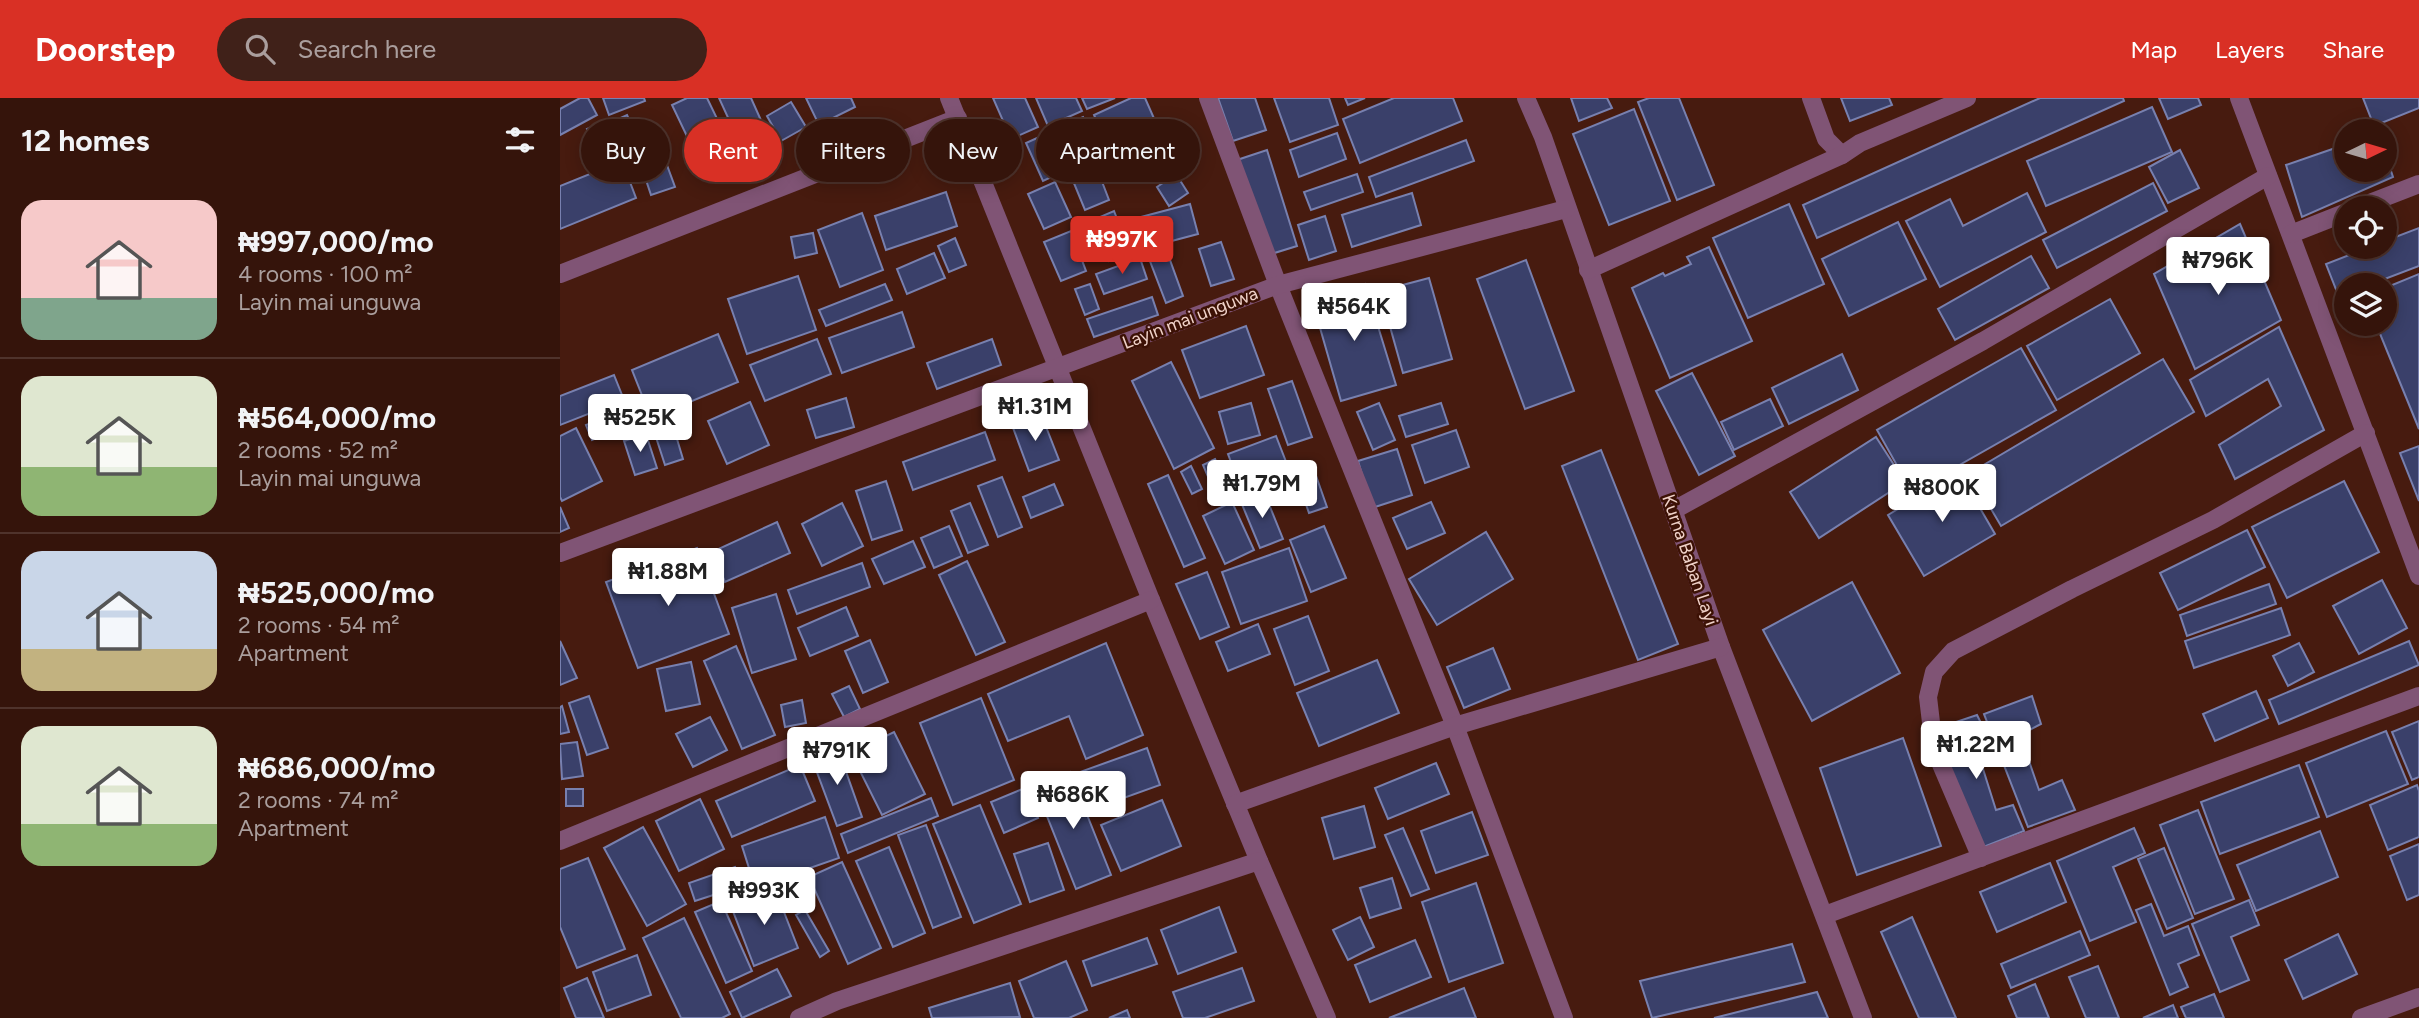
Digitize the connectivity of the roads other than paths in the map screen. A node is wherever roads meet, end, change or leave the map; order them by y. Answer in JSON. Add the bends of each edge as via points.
{"nodes":[{"id":1,"x":949,"y":98,"type":"edge"},
{"id":2,"x":1208,"y":98,"type":"edge"},
{"id":3,"x":1526,"y":98,"type":"edge"},
{"id":4,"x":1811,"y":98,"type":"edge"},
{"id":5,"x":1967,"y":98,"type":"edge"},
{"id":6,"x":2239,"y":98,"type":"edge"},
{"id":7,"x":958,"y":118,"type":"junction"},
{"id":8,"x":1842,"y":155,"type":"junction"},
{"id":9,"x":2268,"y":176,"type":"junction"},
{"id":10,"x":2419,"y":184,"type":"edge"},
{"id":11,"x":2388,"y":196,"type":"edge"},
{"id":12,"x":1566,"y":209,"type":"junction"},
{"id":13,"x":2334,"y":217,"type":"edge"},
{"id":14,"x":2291,"y":234,"type":"junction"},
{"id":15,"x":1588,"y":270,"type":"junction"},
{"id":16,"x":560,"y":274,"type":"edge"},
{"id":17,"x":1278,"y":285,"type":"junction"},
{"id":18,"x":1059,"y":367,"type":"junction"},
{"id":19,"x":2366,"y":433,"type":"junction"},
{"id":20,"x":1674,"y":510,"type":"junction"},
{"id":21,"x":560,"y":553,"type":"edge"},
{"id":22,"x":2419,"y":576,"type":"edge"},
{"id":23,"x":1151,"y":600,"type":"junction"},
{"id":24,"x":1721,"y":647,"type":"junction"},
{"id":25,"x":2419,"y":696,"type":"edge"},
{"id":26,"x":1455,"y":726,"type":"junction"},
{"id":27,"x":1235,"y":804,"type":"junction"},
{"id":28,"x":560,"y":841,"type":"edge"},
{"id":29,"x":1981,"y":858,"type":"junction"},
{"id":30,"x":1259,"y":861,"type":"junction"},
{"id":31,"x":1825,"y":915,"type":"junction"},
{"id":32,"x":2419,"y":997,"type":"edge"},
{"id":33,"x":2396,"y":1012,"type":"edge"},
{"id":34,"x":799,"y":1018,"type":"edge"},
{"id":35,"x":1327,"y":1018,"type":"edge"},
{"id":36,"x":1564,"y":1018,"type":"edge"},
{"id":37,"x":1863,"y":1018,"type":"edge"},
{"id":38,"x":2361,"y":1018,"type":"edge"}],
"edges":[{"from":1,"to":7,"type":"street"},
{"from":2,"to":17,"type":"street"},
{"from":3,"to":12,"type":"street","name":"Kurna Baban Layi"},
{"from":4,"to":8,"type":"street","via":[[1826,139]]},
{"from":5,"to":8,"type":"street"},
{"from":6,"to":9,"type":"street"},
{"from":7,"to":16,"type":"street"},
{"from":7,"to":18,"type":"street"},
{"from":8,"to":15,"type":"street"},
{"from":9,"to":14,"type":"street"},
{"from":9,"to":20,"type":"street","via":[[1983,341]]},
{"from":10,"to":11,"type":"street"},
{"from":12,"to":15,"type":"street","name":"Kurna Baban Layi"},
{"from":12,"to":17,"type":"street","name":"Layin mai unguwa"},
{"from":13,"to":14,"type":"street"},
{"from":14,"to":19,"type":"street"},
{"from":15,"to":20,"type":"street","name":"Kurna Baban Layi"},
{"from":17,"to":18,"type":"street","name":"Layin mai unguwa"},
{"from":17,"to":26,"type":"street"},
{"from":18,"to":21,"type":"street","name":"Layin mai unguwa"},
{"from":18,"to":23,"type":"street"},
{"from":19,"to":22,"type":"street"},
{"from":19,"to":29,"type":"street","via":[[2213,520],[1953,651],[1934,672],[1928,697],[1934,748]]},
{"from":20,"to":24,"type":"street","name":"Kurna Baban Layi"},
{"from":23,"to":27,"type":"street"},
{"from":23,"to":28,"type":"street"},
{"from":24,"to":26,"type":"street"},
{"from":24,"to":31,"type":"street","name":"Kurna Baban Layi"},
{"from":25,"to":29,"type":"street"},
{"from":26,"to":27,"type":"street"},
{"from":26,"to":36,"type":"street"},
{"from":27,"to":30,"type":"street"},
{"from":29,"to":31,"type":"street"},
{"from":30,"to":34,"type":"street","via":[[837,1001]]},
{"from":30,"to":35,"type":"street"},
{"from":31,"to":37,"type":"street","name":"Kurna Baban Layi"},
{"from":32,"to":33,"type":"street"},
{"from":33,"to":38,"type":"street"}]}
